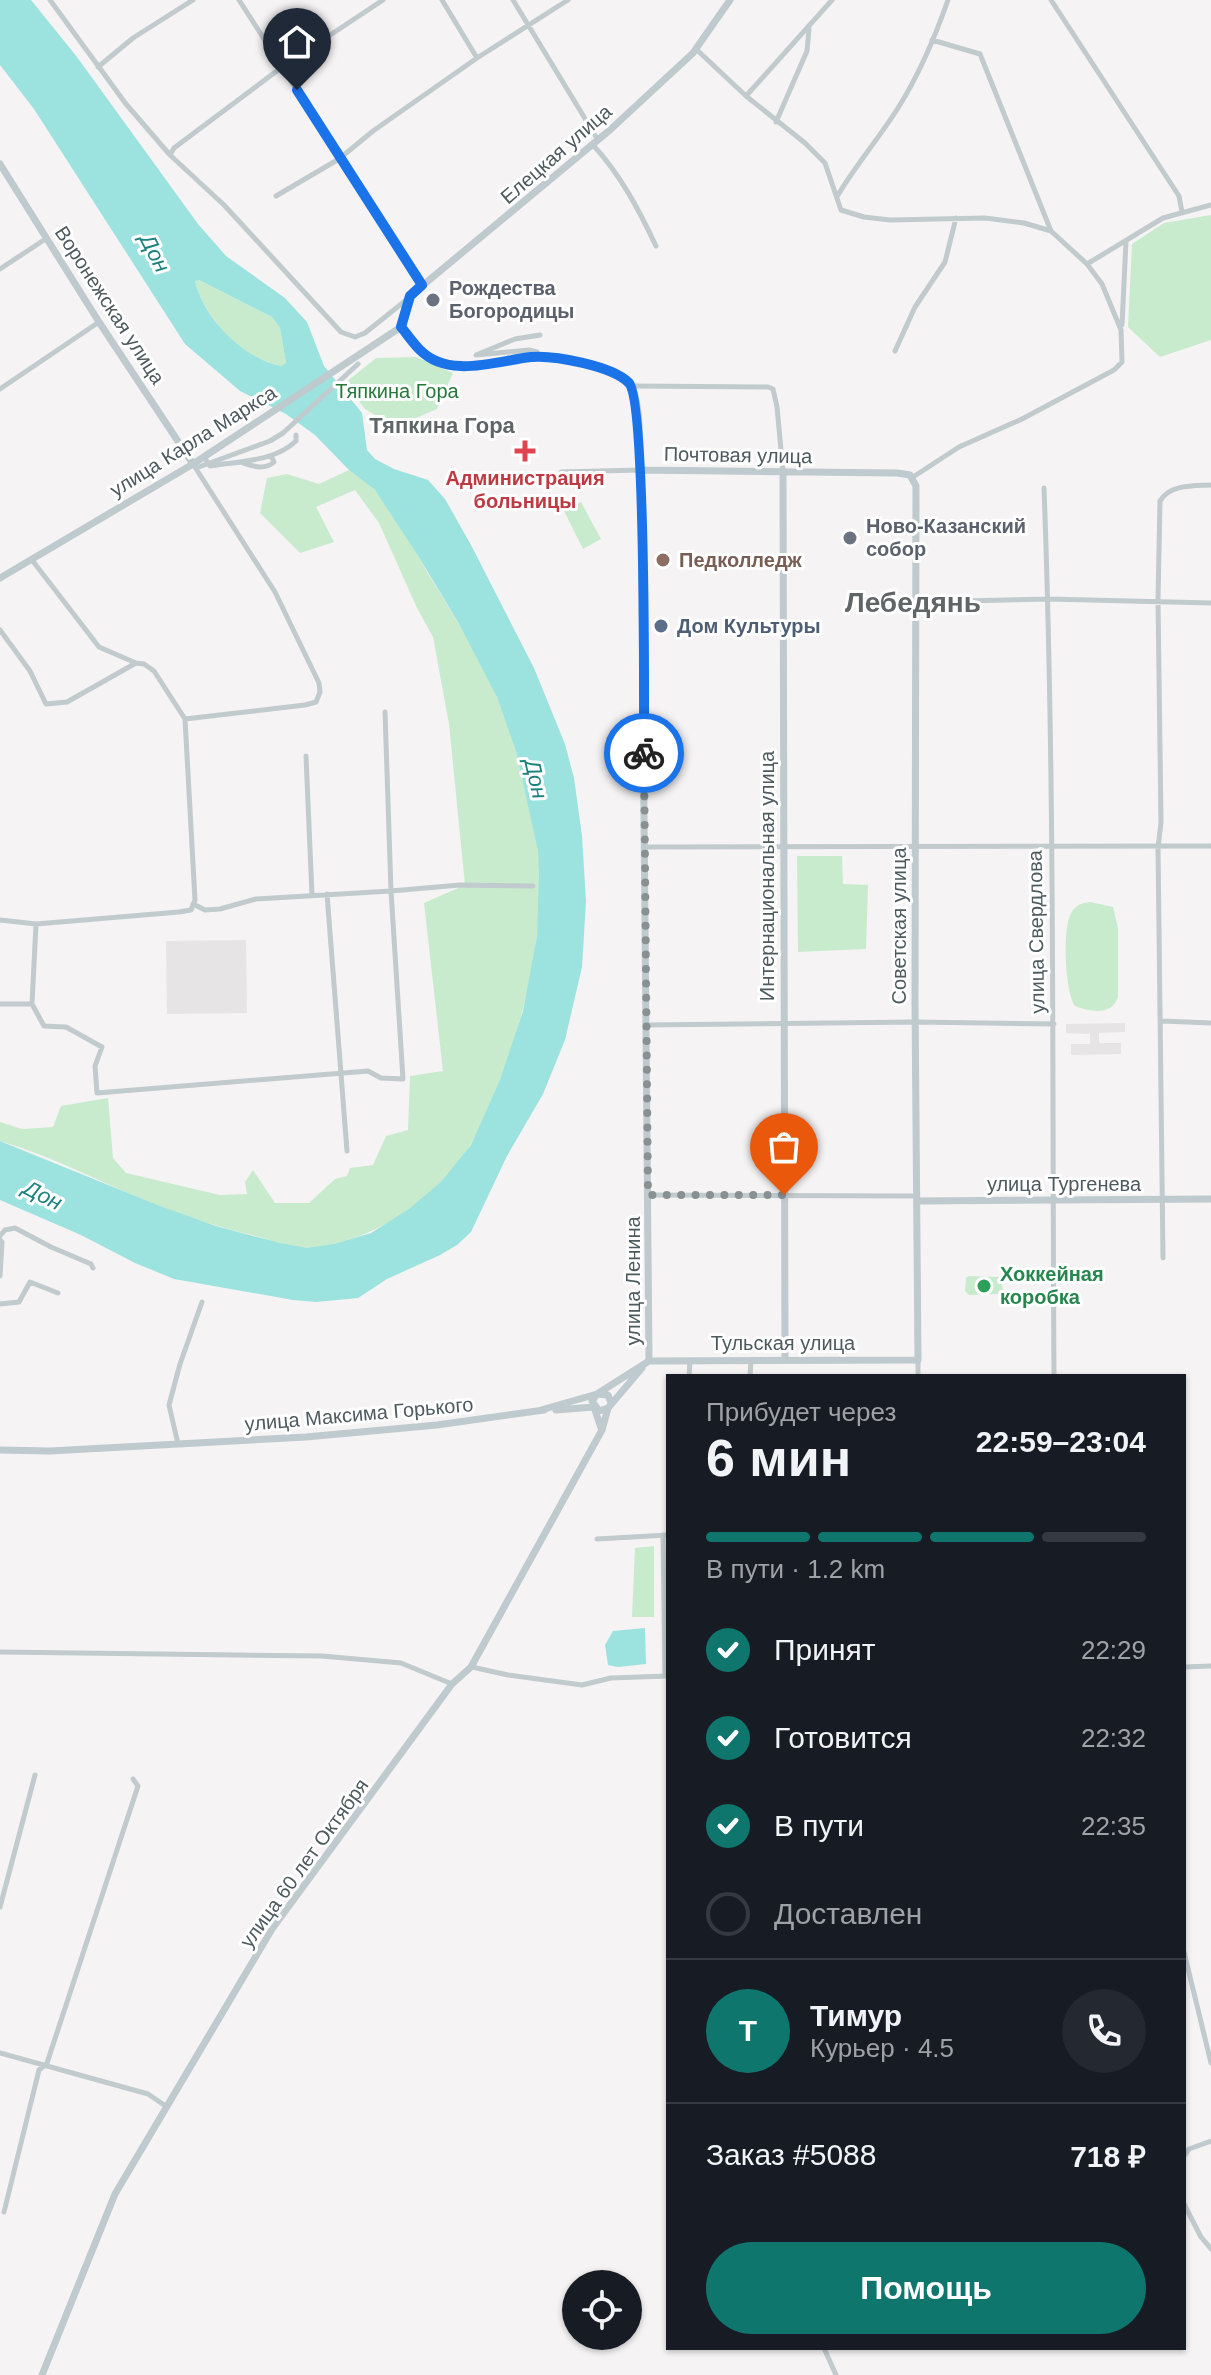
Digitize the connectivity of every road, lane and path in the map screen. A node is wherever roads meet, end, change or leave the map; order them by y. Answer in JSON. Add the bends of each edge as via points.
{"nodes":[{"id":1,"x":50,"y":0,"type":"edge"},
{"id":2,"x":193,"y":0,"type":"edge"},
{"id":3,"x":239,"y":0,"type":"edge"},
{"id":4,"x":383,"y":0,"type":"edge"},
{"id":5,"x":442,"y":0,"type":"edge"},
{"id":6,"x":513,"y":0,"type":"edge"},
{"id":7,"x":568,"y":0,"type":"edge"},
{"id":8,"x":730,"y":0,"type":"edge"},
{"id":9,"x":832,"y":0,"type":"edge"},
{"id":10,"x":948,"y":0,"type":"edge"},
{"id":11,"x":1051,"y":0,"type":"edge"},
{"id":12,"x":529,"y":25,"type":"junction"},
{"id":13,"x":809,"y":26,"type":"junction"},
{"id":14,"x":932,"y":40,"type":"junction"},
{"id":15,"x":696,"y":49,"type":"junction"},
{"id":16,"x":477,"y":58,"type":"junction"},
{"id":17,"x":98,"y":67,"type":"junction"},
{"id":18,"x":282,"y":67,"type":"junction"},
{"id":19,"x":746,"y":96,"type":"junction"},
{"id":20,"x":776,"y":122,"type":"junction"},
{"id":21,"x":595,"y":142,"type":"junction"},
{"id":22,"x":170,"y":155,"type":"junction"},
{"id":23,"x":339,"y":159,"type":"junction"},
{"id":24,"x":0,"y":164,"type":"edge"},
{"id":25,"x":276,"y":196,"type":"dead end"},
{"id":26,"x":837,"y":196,"type":"junction"},
{"id":27,"x":1211,"y":205,"type":"edge"},
{"id":28,"x":1182,"y":212,"type":"junction"},
{"id":29,"x":956,"y":218,"type":"junction"},
{"id":30,"x":1051,"y":231,"type":"junction"},
{"id":31,"x":48,"y":237,"type":"junction"},
{"id":32,"x":1126,"y":241,"type":"junction"},
{"id":33,"x":656,"y":246,"type":"dead end"},
{"id":34,"x":1087,"y":264,"type":"junction"},
{"id":35,"x":0,"y":269,"type":"edge"},
{"id":36,"x":422,"y":285,"type":"junction"},
{"id":37,"x":410,"y":296,"type":"junction"},
{"id":38,"x":99,"y":322,"type":"junction"},
{"id":39,"x":401,"y":327,"type":"junction"},
{"id":40,"x":1121,"y":330,"type":"junction"},
{"id":41,"x":540,"y":335,"type":"dead end"},
{"id":42,"x":895,"y":351,"type":"dead end"},
{"id":43,"x":537,"y":357,"type":"junction"},
{"id":44,"x":356,"y":360,"type":"junction"},
{"id":45,"x":632,"y":386,"type":"junction"},
{"id":46,"x":0,"y":389,"type":"edge"},
{"id":47,"x":296,"y":435,"type":"dead end"},
{"id":48,"x":205,"y":460,"type":"junction"},
{"id":49,"x":194,"y":466,"type":"junction"},
{"id":50,"x":640,"y":470,"type":"junction"},
{"id":51,"x":783,"y":471,"type":"junction"},
{"id":52,"x":561,"y":472,"type":"dead end"},
{"id":53,"x":913,"y":477,"type":"junction"},
{"id":54,"x":1211,"y":485,"type":"edge"},
{"id":55,"x":1044,"y":488,"type":"dead end"},
{"id":56,"x":32,"y":560,"type":"junction"},
{"id":57,"x":0,"y":578,"type":"edge"},
{"id":58,"x":1048,"y":599,"type":"junction"},
{"id":59,"x":1158,"y":600,"type":"junction"},
{"id":60,"x":916,"y":602,"type":"junction"},
{"id":61,"x":1211,"y":603,"type":"edge"},
{"id":62,"x":0,"y":630,"type":"edge"},
{"id":63,"x":136,"y":663,"type":"junction"},
{"id":64,"x":385,"y":712,"type":"dead end"},
{"id":65,"x":185,"y":719,"type":"junction"},
{"id":66,"x":306,"y":756,"type":"dead end"},
{"id":67,"x":783,"y":846,"type":"junction"},
{"id":68,"x":1211,"y":846,"type":"edge"},
{"id":69,"x":645,"y":847,"type":"junction"},
{"id":70,"x":1158,"y":847,"type":"junction"},
{"id":71,"x":1051,"y":848,"type":"junction"},
{"id":72,"x":914,"y":849,"type":"junction"},
{"id":73,"x":533,"y":886,"type":"dead end"},
{"id":74,"x":391,"y":891,"type":"junction"},
{"id":75,"x":327,"y":894,"type":"junction"},
{"id":76,"x":312,"y":895,"type":"junction"},
{"id":77,"x":193,"y":904,"type":"junction"},
{"id":78,"x":0,"y":920,"type":"edge"},
{"id":79,"x":36,"y":924,"type":"junction"},
{"id":80,"x":0,"y":1004,"type":"edge"},
{"id":81,"x":32,"y":1004,"type":"junction"},
{"id":82,"x":1162,"y":1021,"type":"junction"},
{"id":83,"x":915,"y":1022,"type":"junction"},
{"id":84,"x":1211,"y":1023,"type":"edge"},
{"id":85,"x":784,"y":1024,"type":"junction"},
{"id":86,"x":1054,"y":1024,"type":"junction"},
{"id":87,"x":646,"y":1025,"type":"junction"},
{"id":88,"x":342,"y":1073,"type":"junction"},
{"id":89,"x":347,"y":1151,"type":"dead end"},
{"id":90,"x":648,"y":1195,"type":"junction"},
{"id":91,"x":784,"y":1195,"type":"junction"},
{"id":92,"x":917,"y":1199,"type":"junction"},
{"id":93,"x":1211,"y":1199,"type":"edge"},
{"id":94,"x":1051,"y":1200,"type":"junction"},
{"id":95,"x":1162,"y":1200,"type":"junction"},
{"id":96,"x":0,"y":1238,"type":"edge"},
{"id":97,"x":1163,"y":1258,"type":"dead end"},
{"id":98,"x":93,"y":1268,"type":"dead end"},
{"id":99,"x":0,"y":1276,"type":"edge"},
{"id":100,"x":58,"y":1293,"type":"dead end"},
{"id":101,"x":202,"y":1302,"type":"dead end"},
{"id":102,"x":0,"y":1304,"type":"edge"},
{"id":103,"x":690,"y":1359,"type":"junction"},
{"id":104,"x":751,"y":1359,"type":"junction"},
{"id":105,"x":785,"y":1359,"type":"junction"},
{"id":106,"x":918,"y":1360,"type":"junction"},
{"id":107,"x":649,"y":1361,"type":"junction"},
{"id":108,"x":689,"y":1374,"type":"edge"},
{"id":109,"x":750,"y":1374,"type":"edge"},
{"id":110,"x":918,"y":1374,"type":"edge"},
{"id":111,"x":1054,"y":1374,"type":"edge"},
{"id":112,"x":597,"y":1394,"type":"junction"},
{"id":113,"x":610,"y":1406,"type":"junction"},
{"id":114,"x":594,"y":1407,"type":"junction"},
{"id":115,"x":541,"y":1410,"type":"junction"},
{"id":116,"x":602,"y":1430,"type":"junction"},
{"id":117,"x":178,"y":1445,"type":"junction"},
{"id":118,"x":0,"y":1450,"type":"edge"},
{"id":119,"x":666,"y":1535,"type":"edge"},
{"id":120,"x":597,"y":1539,"type":"dead end"},
{"id":121,"x":0,"y":1652,"type":"edge"},
{"id":122,"x":1211,"y":1666,"type":"edge"},
{"id":123,"x":471,"y":1667,"type":"junction"},
{"id":124,"x":1186,"y":1667,"type":"edge"},
{"id":125,"x":666,"y":1676,"type":"edge"},
{"id":126,"x":452,"y":1684,"type":"junction"},
{"id":127,"x":35,"y":1775,"type":"dead end"},
{"id":128,"x":133,"y":1779,"type":"dead end"},
{"id":129,"x":0,"y":1907,"type":"edge"},
{"id":130,"x":1186,"y":1960,"type":"edge"},
{"id":131,"x":0,"y":2053,"type":"edge"},
{"id":132,"x":1211,"y":2063,"type":"edge"},
{"id":133,"x":43,"y":2066,"type":"junction"},
{"id":134,"x":167,"y":2107,"type":"junction"},
{"id":135,"x":1211,"y":2141,"type":"edge"},
{"id":136,"x":1186,"y":2153,"type":"edge"},
{"id":137,"x":1186,"y":2208,"type":"edge"},
{"id":138,"x":4,"y":2212,"type":"dead end"},
{"id":139,"x":1211,"y":2249,"type":"edge"},
{"id":140,"x":825,"y":2350,"type":"edge"},
{"id":141,"x":42,"y":2375,"type":"edge"},
{"id":142,"x":836,"y":2375,"type":"edge"}],
"edges":[{"from":1,"to":17,"type":"street"},
{"from":2,"to":17,"type":"street"},
{"from":3,"to":18,"type":"street"},
{"from":4,"to":18,"type":"street"},
{"from":5,"to":16,"type":"street"},
{"from":6,"to":12,"type":"street"},
{"from":7,"to":12,"type":"street"},
{"from":8,"to":15,"type":"main road","name":"Елецкая улица"},
{"from":9,"to":13,"type":"street"},
{"from":10,"to":14,"type":"street"},
{"from":11,"to":28,"type":"street","via":[[1179,196]]},
{"from":12,"to":16,"type":"street"},
{"from":12,"to":21,"type":"street"},
{"from":13,"to":19,"type":"street"},
{"from":13,"to":20,"type":"street","via":[[807,51]]},
{"from":14,"to":26,"type":"street","via":[[898,108]]},
{"from":14,"to":30,"type":"street","via":[[980,54]]},
{"from":15,"to":19,"type":"street"},
{"from":15,"to":21,"type":"main road","name":"Елецкая улица"},
{"from":16,"to":23,"type":"street"},
{"from":17,"to":22,"type":"street"},
{"from":18,"to":22,"type":"street"},
{"from":18,"to":23,"type":"street"},
{"from":19,"to":20,"type":"street"},
{"from":20,"to":26,"type":"street","via":[[825,163]]},
{"from":21,"to":33,"type":"street"},
{"from":21,"to":36,"type":"main road","name":"Елецкая улица"},
{"from":22,"to":37,"type":"street","via":[[224,205],[341,332],[355,337],[365,333]]},
{"from":23,"to":25,"type":"street"},
{"from":23,"to":36,"type":"street"},
{"from":24,"to":31,"type":"main road","name":"Воронежская улица"},
{"from":26,"to":29,"type":"street","via":[[841,210],[864,217]]},
{"from":27,"to":28,"type":"street"},
{"from":28,"to":32,"type":"street"},
{"from":29,"to":30,"type":"street","via":[[1024,223]]},
{"from":29,"to":42,"type":"street","via":[[945,262],[915,307]]},
{"from":30,"to":34,"type":"street"},
{"from":31,"to":35,"type":"street"},
{"from":31,"to":38,"type":"main road","name":"Воронежская улица"},
{"from":32,"to":34,"type":"street"},
{"from":32,"to":40,"type":"street"},
{"from":34,"to":40,"type":"street","via":[[1102,284]]},
{"from":36,"to":37,"type":"main road","name":"Елецкая улица"},
{"from":37,"to":39,"type":"main road"},
{"from":38,"to":46,"type":"street"},
{"from":38,"to":49,"type":"main road","name":"Воронежская улица"},
{"from":39,"to":43,"type":"main road","via":[[421,351],[458,367]]},
{"from":39,"to":44,"type":"main road","name":"улица Карла Маркса"},
{"from":40,"to":53,"type":"street","via":[[1122,362],[1114,370],[959,447]]},
{"from":41,"to":43,"type":"street","via":[[476,355],[529,350]]},
{"from":43,"to":45,"type":"main road","via":[[601,368]]},
{"from":44,"to":48,"type":"main road","name":"улица Карла Маркса"},
{"from":44,"to":48,"type":"street","name":"улица Карла Маркса","via":[[283,433]]},
{"from":45,"to":50,"type":"main road","name":"улица Ленина"},
{"from":45,"to":51,"type":"street","name":"Интернациональная улица","via":[[768,387],[775,394]]},
{"from":47,"to":48,"type":"street","via":[[289,448],[271,456],[210,466]]},
{"from":48,"to":49,"type":"main road","name":"улица Карла Маркса"},
{"from":49,"to":56,"type":"main road","name":"улица Карла Маркса"},
{"from":49,"to":65,"type":"street","via":[[275,592],[320,692],[316,702],[305,705]]},
{"from":50,"to":51,"type":"main road","name":"Почтовая улица"},
{"from":50,"to":52,"type":"street","name":"Почтовая улица"},
{"from":50,"to":69,"type":"main road","name":"улица Ленина"},
{"from":51,"to":53,"type":"main road","name":"Почтовая улица"},
{"from":51,"to":67,"type":"main road","name":"Интернациональная улица"},
{"from":53,"to":60,"type":"main road","name":"Советская улица"},
{"from":54,"to":59,"type":"street","via":[[1185,486],[1160,501]]},
{"from":55,"to":58,"type":"street","name":"улица Свердлова"},
{"from":56,"to":57,"type":"main road","name":"улица Карла Маркса"},
{"from":56,"to":63,"type":"street","via":[[99,647]]},
{"from":58,"to":59,"type":"street"},
{"from":58,"to":60,"type":"street"},
{"from":58,"to":71,"type":"street","name":"улица Свердлова"},
{"from":59,"to":61,"type":"street"},
{"from":59,"to":70,"type":"street"},
{"from":60,"to":72,"type":"main road","name":"Советская улица"},
{"from":62,"to":63,"type":"street","via":[[46,704],[67,702]]},
{"from":63,"to":65,"type":"street","via":[[154,671]]},
{"from":64,"to":74,"type":"street"},
{"from":65,"to":77,"type":"street"},
{"from":66,"to":76,"type":"street"},
{"from":67,"to":69,"type":"street"},
{"from":67,"to":72,"type":"street"},
{"from":67,"to":85,"type":"main road","name":"Интернациональная улица"},
{"from":68,"to":70,"type":"street"},
{"from":69,"to":87,"type":"main road","name":"улица Ленина"},
{"from":70,"to":71,"type":"street"},
{"from":70,"to":82,"type":"street"},
{"from":71,"to":72,"type":"street"},
{"from":71,"to":86,"type":"street","name":"улица Свердлова"},
{"from":72,"to":83,"type":"main road","name":"Советская улица"},
{"from":73,"to":74,"type":"street"},
{"from":74,"to":75,"type":"street"},
{"from":74,"to":88,"type":"street","via":[[403,1079],[368,1071]]},
{"from":75,"to":76,"type":"street"},
{"from":75,"to":88,"type":"street"},
{"from":76,"to":77,"type":"street","via":[[256,899],[220,909]]},
{"from":77,"to":79,"type":"street","via":[[191,910],[179,912]]},
{"from":78,"to":79,"type":"street"},
{"from":79,"to":81,"type":"street"},
{"from":80,"to":81,"type":"street"},
{"from":81,"to":88,"type":"street","via":[[44,1026],[66,1027],[102,1047],[95,1066],[97,1093]]},
{"from":82,"to":84,"type":"street"},
{"from":82,"to":95,"type":"street"},
{"from":83,"to":85,"type":"street"},
{"from":83,"to":86,"type":"street"},
{"from":83,"to":92,"type":"main road","name":"Советская улица"},
{"from":85,"to":87,"type":"street"},
{"from":85,"to":91,"type":"main road","name":"Интернациональная улица"},
{"from":86,"to":94,"type":"street","name":"улица Свердлова"},
{"from":87,"to":90,"type":"main road","name":"улица Ленина"},
{"from":88,"to":89,"type":"street"},
{"from":90,"to":91,"type":"street","name":"улица Тургенева"},
{"from":90,"to":107,"type":"main road","name":"улица Ленина"},
{"from":91,"to":92,"type":"street","name":"улица Тургенева"},
{"from":91,"to":105,"type":"main road","name":"Интернациональная улица"},
{"from":92,"to":94,"type":"main road","name":"улица Тургенева"},
{"from":92,"to":106,"type":"main road","name":"Советская улица"},
{"from":93,"to":95,"type":"main road","name":"улица Тургенева"},
{"from":94,"to":95,"type":"main road","name":"улица Тургенева"},
{"from":94,"to":111,"type":"street","name":"улица Свердлова"},
{"from":95,"to":97,"type":"street"},
{"from":96,"to":98,"type":"street","via":[[15,1228]]},
{"from":96,"to":99,"type":"street"},
{"from":100,"to":102,"type":"street","via":[[30,1282],[19,1302]]},
{"from":101,"to":117,"type":"street","via":[[169,1405]]},
{"from":103,"to":104,"type":"main road","name":"Тульская улица"},
{"from":103,"to":107,"type":"main road","name":"Тульская улица"},
{"from":103,"to":108,"type":"street"},
{"from":104,"to":105,"type":"main road","name":"Тульская улица"},
{"from":104,"to":109,"type":"street"},
{"from":105,"to":106,"type":"main road","name":"Тульская улица"},
{"from":106,"to":110,"type":"street","name":"Советская улица"},
{"from":107,"to":112,"type":"main road","name":"Тульская улица"},
{"from":107,"to":113,"type":"main road"},
{"from":112,"to":113,"type":"main road","via":[[607,1394]]},
{"from":112,"to":114,"type":"main road"},
{"from":112,"to":115,"type":"main road","name":"улица Максима Горького"},
{"from":113,"to":114,"type":"main road","via":[[601,1411]]},
{"from":113,"to":116,"type":"main road","name":"улица 60 лет Октября"},
{"from":114,"to":115,"type":"main road","name":"улица Максима Горького"},
{"from":114,"to":116,"type":"main road"},
{"from":115,"to":117,"type":"main road","name":"улица Максима Горького","via":[[363,1432]]},
{"from":116,"to":123,"type":"main road","name":"улица 60 лет Октября"},
{"from":117,"to":118,"type":"main road","name":"улица Максима Горького"},
{"from":119,"to":120,"type":"street"},
{"from":121,"to":126,"type":"street","via":[[322,1656],[401,1663]]},
{"from":122,"to":124,"type":"street"},
{"from":123,"to":125,"type":"street","via":[[582,1685]]},
{"from":123,"to":126,"type":"main road","name":"улица 60 лет Октября"},
{"from":126,"to":134,"type":"main road","name":"улица 60 лет Октября","via":[[272,1929]]},
{"from":127,"to":129,"type":"street"},
{"from":128,"to":133,"type":"street","via":[[138,1786],[70,1999]]},
{"from":130,"to":132,"type":"street"},
{"from":131,"to":133,"type":"street"},
{"from":133,"to":134,"type":"street","via":[[148,2094]]},
{"from":133,"to":138,"type":"street"},
{"from":134,"to":141,"type":"main road","name":"улица 60 лет Октября","via":[[115,2194]]},
{"from":135,"to":136,"type":"street"},
{"from":137,"to":139,"type":"street"},
{"from":140,"to":142,"type":"street"}]}
